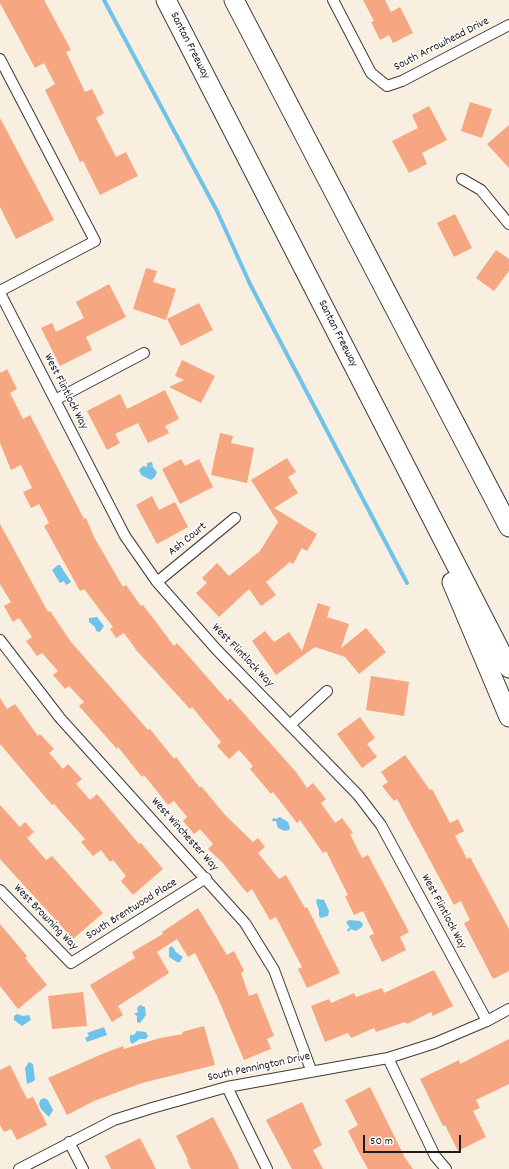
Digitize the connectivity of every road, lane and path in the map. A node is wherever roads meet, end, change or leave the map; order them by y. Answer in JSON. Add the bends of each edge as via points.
{"nodes":[{"id":1,"x":166,"y":0,"type":"edge"},
{"id":2,"x":234,"y":0,"type":"edge"},
{"id":3,"x":333,"y":0,"type":"edge"},
{"id":4,"x":509,"y":25,"type":"edge"},
{"id":5,"x":0,"y":59,"type":"edge"},
{"id":6,"x":462,"y":179,"type":"dead end"},
{"id":7,"x":509,"y":224,"type":"edge"},
{"id":8,"x":0,"y":292,"type":"edge"},
{"id":9,"x":144,"y":353,"type":"dead end"},
{"id":10,"x":56,"y":400,"type":"junction"},
{"id":11,"x":400,"y":458,"type":"junction"},
{"id":12,"x":486,"y":480,"type":"junction"},
{"id":13,"x":235,"y":518,"type":"dead end"},
{"id":14,"x":509,"y":521,"type":"edge"},
{"id":15,"x":509,"y":527,"type":"edge"},
{"id":16,"x":157,"y":582,"type":"junction"},
{"id":17,"x":0,"y":640,"type":"edge"},
{"id":18,"x":509,"y":668,"type":"edge"},
{"id":19,"x":326,"y":691,"type":"dead end"},
{"id":20,"x":509,"y":717,"type":"edge"},
{"id":21,"x":291,"y":724,"type":"junction"},
{"id":22,"x":206,"y":878,"type":"junction"},
{"id":23,"x":0,"y":890,"type":"edge"},
{"id":24,"x":71,"y":963,"type":"joint"},
{"id":25,"x":509,"y":1009,"type":"edge"},
{"id":26,"x":487,"y":1021,"type":"junction"},
{"id":27,"x":388,"y":1058,"type":"junction"},
{"id":28,"x":311,"y":1070,"type":"junction"},
{"id":29,"x":227,"y":1087,"type":"junction"},
{"id":30,"x":69,"y":1142,"type":"junction"},
{"id":31,"x":19,"y":1169,"type":"edge"},
{"id":32,"x":83,"y":1169,"type":"edge"},
{"id":33,"x":268,"y":1169,"type":"edge"},
{"id":34,"x":446,"y":1169,"type":"edge"}],
"edges":[{"from":1,"to":11,"type":"highway","name":"Santan Freeway"},
{"from":2,"to":12,"type":"highway"},
{"from":3,"to":4,"type":"street","name":"South Arrowhead Drive","via":[[371,73],[387,86],[402,81]]},
{"from":5,"to":8,"type":"street","via":[[95,242]]},
{"from":6,"to":7,"type":"street","via":[[481,190]]},
{"from":8,"to":10,"type":"street","name":"West Flintlock Way"},
{"from":9,"to":10,"type":"street"},
{"from":10,"to":16,"type":"street","name":"West Flintlock Way","via":[[125,536]]},
{"from":11,"to":18,"type":"highway","name":"Santan Freeway"},
{"from":11,"to":20,"type":"highway"},
{"from":12,"to":14,"type":"highway"},
{"from":12,"to":15,"type":"highway"},
{"from":13,"to":16,"type":"street","name":"Ash Court"},
{"from":16,"to":21,"type":"street","name":"West Flintlock Way","via":[[216,649]]},
{"from":17,"to":22,"type":"street","name":"West Winchester Way","via":[[60,718]]},
{"from":19,"to":21,"type":"street"},
{"from":21,"to":26,"type":"street","name":"West Flintlock Way","via":[[358,795],[381,825]]},
{"from":22,"to":24,"type":"street","name":"South Brentwood Place"},
{"from":22,"to":28,"type":"street","name":"West Winchester Way","via":[[245,924],[274,970]]},
{"from":23,"to":24,"type":"street","name":"West Browning Way"},
{"from":25,"to":26,"type":"street","name":"South Pennington Drive"},
{"from":26,"to":27,"type":"street","name":"South Pennington Drive","via":[[435,1043]]},
{"from":27,"to":28,"type":"street","name":"South Pennington Drive"},
{"from":27,"to":34,"type":"street","via":[[435,1156]]},
{"from":28,"to":29,"type":"street","name":"South Pennington Drive"},
{"from":29,"to":30,"type":"street","name":"South Pennington Drive","via":[[114,1120]]},
{"from":29,"to":33,"type":"street"},
{"from":30,"to":31,"type":"street","name":"South Pennington Drive"},
{"from":30,"to":32,"type":"street"}]}
